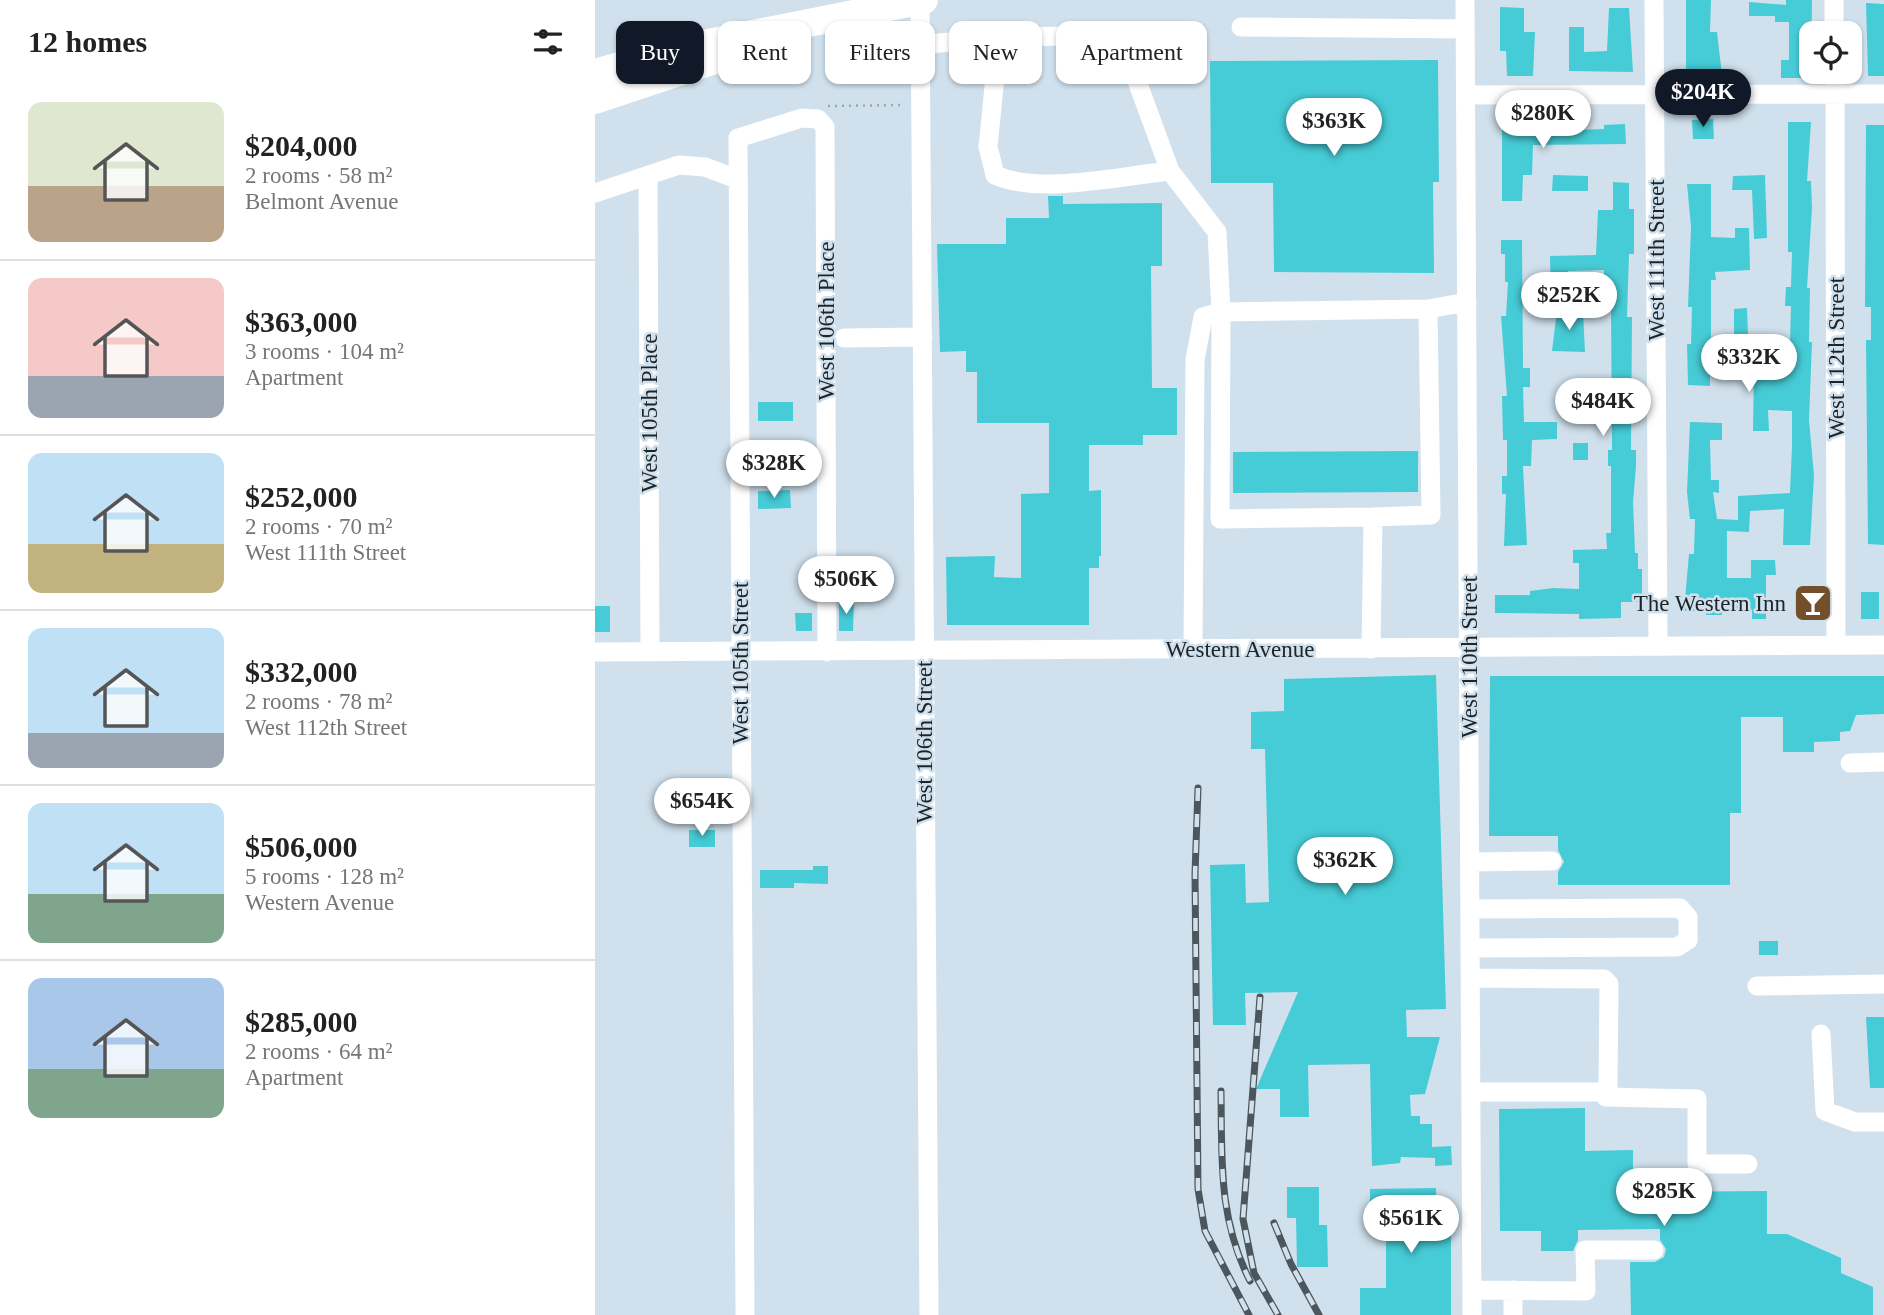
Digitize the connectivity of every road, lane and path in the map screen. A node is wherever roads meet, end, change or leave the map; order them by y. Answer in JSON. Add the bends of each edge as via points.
{"nodes":[{"id":1,"x":922,"y":0,"type":"edge"},
{"id":2,"x":1465,"y":0,"type":"edge"},
{"id":3,"x":1654,"y":0,"type":"edge"},
{"id":4,"x":1834,"y":0,"type":"edge"},
{"id":5,"x":877,"y":7,"type":"junction"},
{"id":6,"x":921,"y":21,"type":"edge"},
{"id":7,"x":1834,"y":21,"type":"edge"},
{"id":8,"x":1241,"y":27,"type":"dead end"},
{"id":9,"x":1465,"y":29,"type":"junction"},
{"id":10,"x":1042,"y":36,"type":"edge"},
{"id":11,"x":595,"y":73,"type":"edge"},
{"id":12,"x":920,"y":84,"type":"edge"},
{"id":13,"x":994,"y":84,"type":"edge"},
{"id":14,"x":1836,"y":84,"type":"edge"},
{"id":15,"x":1656,"y":94,"type":"junction"},
{"id":16,"x":1836,"y":94,"type":"junction"},
{"id":17,"x":1884,"y":94,"type":"edge"},
{"id":18,"x":1466,"y":95,"type":"junction"},
{"id":19,"x":595,"y":100,"type":"edge"},
{"id":20,"x":902,"y":105,"type":"dead end"},
{"id":21,"x":821,"y":107,"type":"dead end"},
{"id":22,"x":738,"y":138,"type":"joint"},
{"id":23,"x":1170,"y":171,"type":"junction"},
{"id":24,"x":647,"y":175,"type":"junction"},
{"id":25,"x":737,"y":179,"type":"junction"},
{"id":26,"x":595,"y":193,"type":"edge"},
{"id":27,"x":1467,"y":302,"type":"junction"},
{"id":28,"x":1428,"y":309,"type":"junction"},
{"id":29,"x":1221,"y":312,"type":"junction"},
{"id":30,"x":923,"y":337,"type":"junction"},
{"id":31,"x":844,"y":338,"type":"dead end"},
{"id":32,"x":1373,"y":517,"type":"junction"},
{"id":33,"x":1658,"y":645,"type":"junction"},
{"id":34,"x":1836,"y":645,"type":"junction"},
{"id":35,"x":1884,"y":645,"type":"edge"},
{"id":36,"x":1371,"y":649,"type":"junction"},
{"id":37,"x":1468,"y":649,"type":"junction"},
{"id":38,"x":923,"y":650,"type":"junction"},
{"id":39,"x":1193,"y":650,"type":"junction"},
{"id":40,"x":595,"y":652,"type":"edge"},
{"id":41,"x":650,"y":652,"type":"junction"},
{"id":42,"x":827,"y":652,"type":"junction"},
{"id":43,"x":740,"y":653,"type":"junction"},
{"id":44,"x":1884,"y":762,"type":"edge"},
{"id":45,"x":1850,"y":763,"type":"dead end"},
{"id":46,"x":1552,"y":861,"type":"dead end"},
{"id":47,"x":1469,"y":862,"type":"junction"},
{"id":48,"x":1470,"y":909,"type":"junction"},
{"id":49,"x":1470,"y":948,"type":"junction"},
{"id":50,"x":1470,"y":978,"type":"junction"},
{"id":51,"x":1884,"y":984,"type":"edge"},
{"id":52,"x":1757,"y":986,"type":"dead end"},
{"id":53,"x":1821,"y":1034,"type":"dead end"},
{"id":54,"x":1471,"y":1092,"type":"junction"},
{"id":55,"x":1602,"y":1092,"type":"junction"},
{"id":56,"x":1884,"y":1122,"type":"edge"},
{"id":57,"x":1748,"y":1164,"type":"dead end"},
{"id":58,"x":1654,"y":1250,"type":"dead end"},
{"id":59,"x":1472,"y":1290,"type":"junction"},
{"id":60,"x":1513,"y":1290,"type":"junction"},
{"id":61,"x":744,"y":1315,"type":"edge"},
{"id":62,"x":929,"y":1315,"type":"edge"},
{"id":63,"x":1472,"y":1315,"type":"edge"},
{"id":64,"x":1513,"y":1315,"type":"edge"}],
"edges":[{"from":1,"to":5,"type":"highway"},
{"from":1,"to":6,"type":"street","name":"West 106th Street"},
{"from":2,"to":9,"type":"street","name":"West 110th Street"},
{"from":3,"to":15,"type":"street","name":"West 111th Street"},
{"from":4,"to":7,"type":"street"},
{"from":5,"to":11,"type":"highway","via":[[678,49]]},
{"from":5,"to":19,"type":"highway"},
{"from":8,"to":9,"type":"street"},
{"from":9,"to":18,"type":"street","name":"West 110th Street"},
{"from":10,"to":23,"type":"street","via":[[1096,42],[1134,73]]},
{"from":12,"to":30,"type":"street","name":"West 106th Street"},
{"from":13,"to":23,"type":"street","via":[[988,147],[995,175],[1012,183],[1051,183]]},
{"from":14,"to":16,"type":"street","name":"West 112th Street"},
{"from":15,"to":16,"type":"street"},
{"from":15,"to":18,"type":"street"},
{"from":15,"to":33,"type":"street","name":"West 111th Street"},
{"from":16,"to":17,"type":"street"},
{"from":16,"to":34,"type":"street","name":"West 112th Street"},
{"from":18,"to":27,"type":"street","name":"West 110th Street"},
{"from":20,"to":21,"type":"path"},
{"from":22,"to":25,"type":"street","name":"West 105th Street"},
{"from":22,"to":42,"type":"street","name":"West 106th Place","via":[[802,118],[818,119],[825,127]]},
{"from":23,"to":29,"type":"street","via":[[1217,232]]},
{"from":24,"to":25,"type":"street","via":[[692,164]]},
{"from":24,"to":26,"type":"street"},
{"from":24,"to":41,"type":"street","name":"West 105th Place"},
{"from":25,"to":43,"type":"street","name":"West 105th Street"},
{"from":27,"to":28,"type":"street"},
{"from":27,"to":37,"type":"street","name":"West 110th Street"},
{"from":28,"to":29,"type":"street"},
{"from":28,"to":32,"type":"street","via":[[1431,514]]},
{"from":29,"to":32,"type":"street","via":[[1220,519]]},
{"from":29,"to":39,"type":"street","via":[[1203,317],[1195,359]]},
{"from":30,"to":31,"type":"street"},
{"from":30,"to":38,"type":"street","name":"West 106th Street"},
{"from":32,"to":36,"type":"street"},
{"from":33,"to":34,"type":"street","name":"Western Avenue"},
{"from":33,"to":37,"type":"street","name":"Western Avenue"},
{"from":34,"to":35,"type":"street","name":"Western Avenue"},
{"from":36,"to":37,"type":"street","name":"Western Avenue"},
{"from":36,"to":39,"type":"street","name":"Western Avenue"},
{"from":37,"to":47,"type":"street","name":"West 110th Street"},
{"from":38,"to":39,"type":"street","name":"Western Avenue"},
{"from":38,"to":42,"type":"street","name":"Western Avenue"},
{"from":38,"to":62,"type":"street","name":"West 106th Street"},
{"from":40,"to":41,"type":"street","name":"Western Avenue"},
{"from":41,"to":43,"type":"street","name":"Western Avenue"},
{"from":42,"to":43,"type":"street","name":"Western Avenue"},
{"from":43,"to":61,"type":"street","name":"West 105th Street"},
{"from":44,"to":45,"type":"street"},
{"from":46,"to":47,"type":"street"},
{"from":47,"to":48,"type":"street","name":"West 110th Street"},
{"from":48,"to":49,"type":"street","name":"West 110th Street"},
{"from":48,"to":49,"type":"street","via":[[1680,908],[1688,917],[1688,940],[1678,947]]},
{"from":49,"to":50,"type":"street","name":"West 110th Street"},
{"from":50,"to":54,"type":"street","name":"West 110th Street"},
{"from":50,"to":55,"type":"street","via":[[1604,979],[1609,984],[1608,1087]]},
{"from":51,"to":52,"type":"street"},
{"from":53,"to":56,"type":"street","via":[[1825,1111],[1855,1122]]},
{"from":54,"to":55,"type":"street"},
{"from":54,"to":59,"type":"street","name":"West 110th Street"},
{"from":55,"to":57,"type":"street","via":[[1606,1097],[1697,1100],[1697,1164]]},
{"from":58,"to":60,"type":"street","via":[[1585,1250],[1586,1291]]},
{"from":59,"to":60,"type":"street"},
{"from":59,"to":63,"type":"street","name":"West 110th Street"},
{"from":60,"to":64,"type":"street"}]}
